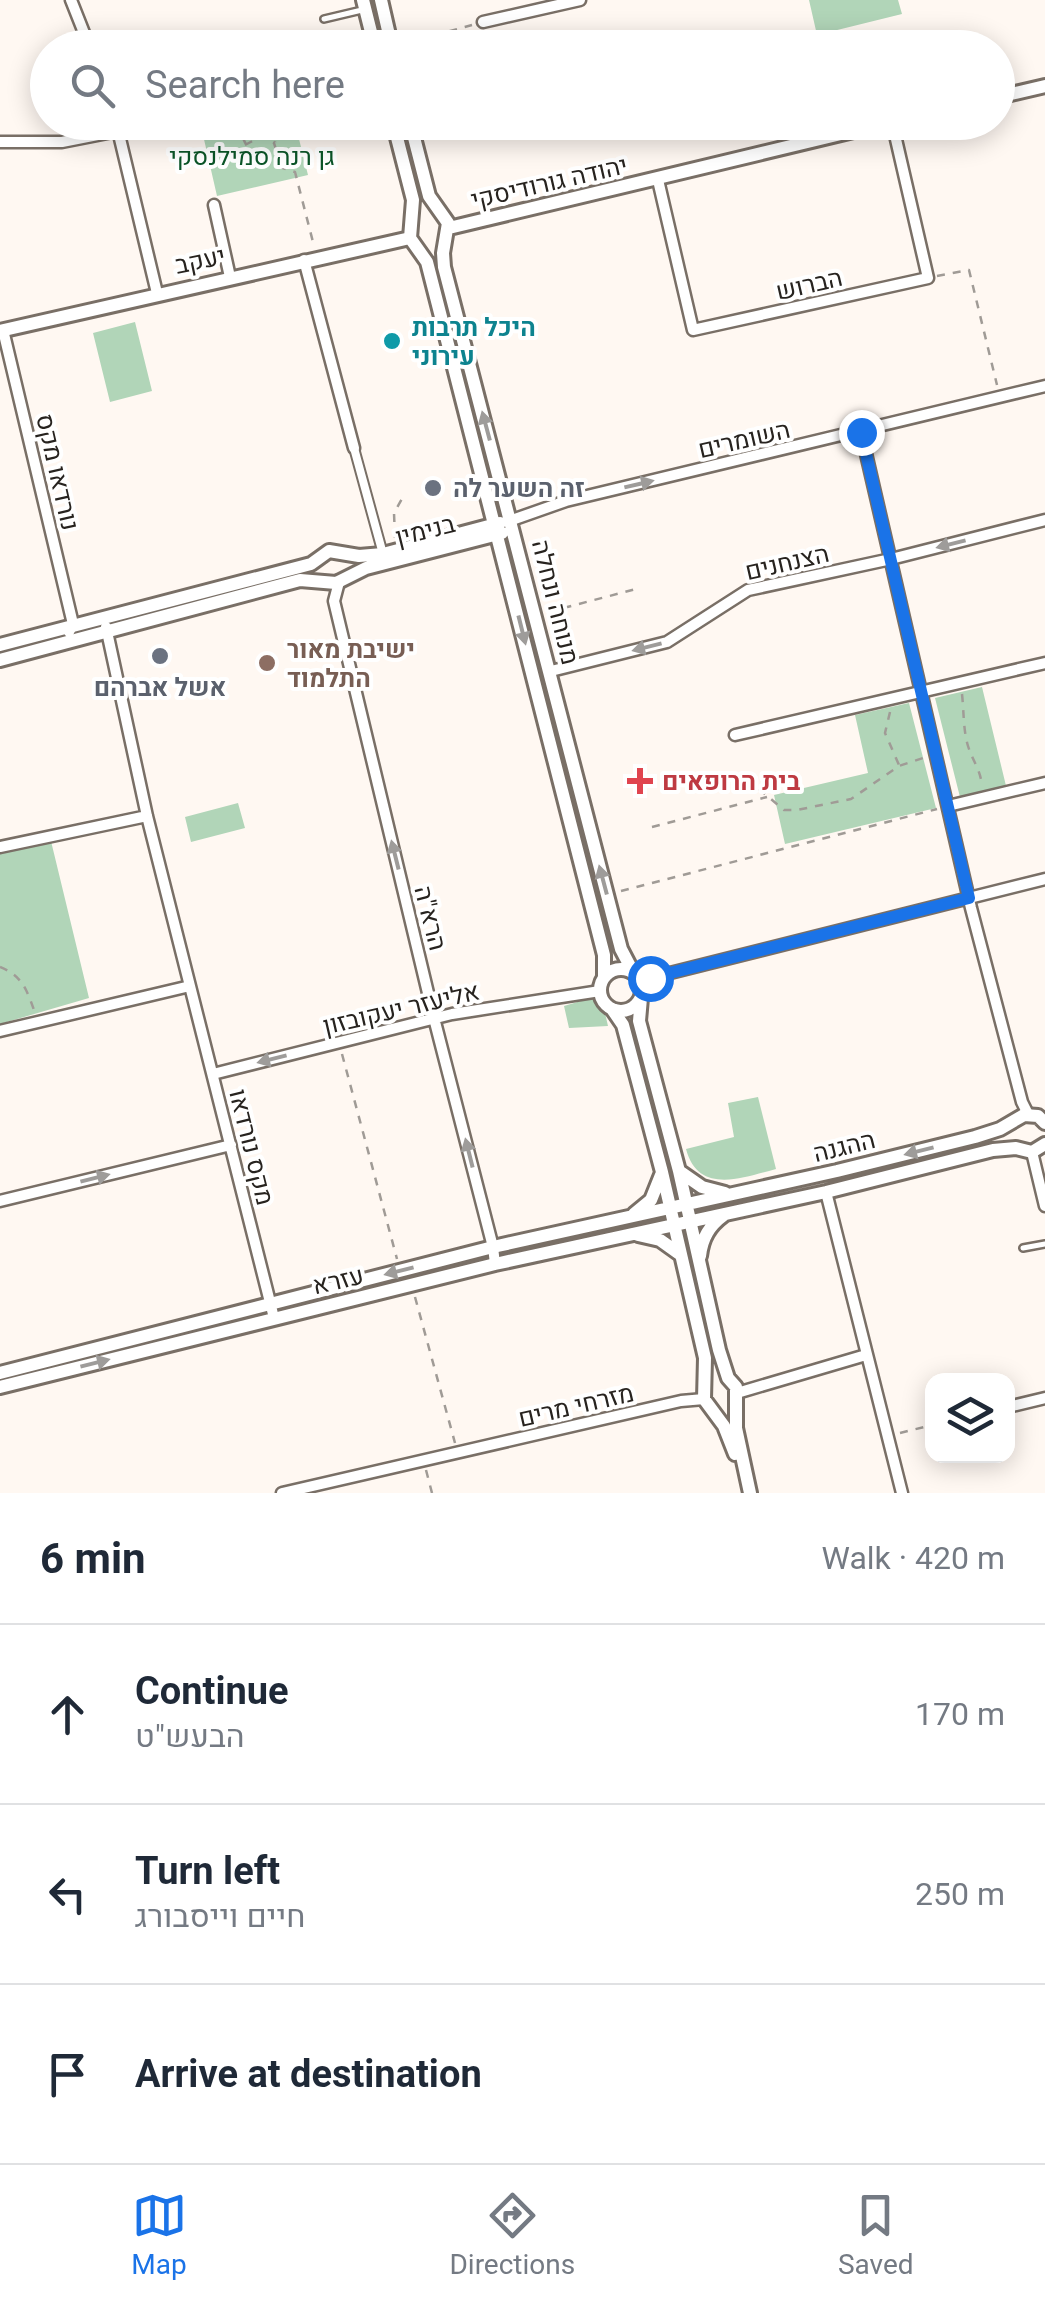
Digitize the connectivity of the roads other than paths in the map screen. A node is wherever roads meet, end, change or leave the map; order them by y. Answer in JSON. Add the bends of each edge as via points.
{"nodes":[{"id":1,"x":71,"y":0,"type":"edge"},
{"id":2,"x":381,"y":0,"type":"edge"},
{"id":3,"x":580,"y":0,"type":"edge"},
{"id":4,"x":364,"y":4,"type":"edge"},
{"id":5,"x":324,"y":19,"type":"dead end"},
{"id":6,"x":483,"y":22,"type":"road end"},
{"id":7,"x":83,"y":30,"type":"edge"},
{"id":8,"x":370,"y":30,"type":"edge"},
{"id":9,"x":388,"y":30,"type":"edge"},
{"id":10,"x":1045,"y":86,"type":"edge"},
{"id":11,"x":1015,"y":93,"type":"edge"},
{"id":12,"x":69,"y":140,"type":"edge"},
{"id":13,"x":120,"y":140,"type":"edge"},
{"id":14,"x":398,"y":140,"type":"edge"},
{"id":15,"x":415,"y":140,"type":"edge"},
{"id":16,"x":819,"y":140,"type":"edge"},
{"id":17,"x":896,"y":140,"type":"edge"},
{"id":18,"x":0,"y":142,"type":"edge"},
{"id":19,"x":658,"y":180,"type":"junction"},
{"id":20,"x":214,"y":205,"type":"dead end"},
{"id":21,"x":438,"y":211,"type":"junction"},
{"id":22,"x":412,"y":218,"type":"junction"},
{"id":23,"x":448,"y":235,"type":"junction"},
{"id":24,"x":415,"y":243,"type":"junction"},
{"id":25,"x":310,"y":258,"type":"junction"},
{"id":26,"x":230,"y":277,"type":"junction"},
{"id":27,"x":157,"y":293,"type":"junction"},
{"id":28,"x":1,"y":330,"type":"edge"},
{"id":29,"x":1045,"y":386,"type":"edge"},
{"id":30,"x":861,"y":432,"type":"junction"},
{"id":31,"x":354,"y":448,"type":"joint"},
{"id":32,"x":512,"y":520,"type":"junction"},
{"id":33,"x":1045,"y":520,"type":"edge"},
{"id":34,"x":496,"y":529,"type":"junction"},
{"id":35,"x":343,"y":552,"type":"junction"},
{"id":36,"x":390,"y":553,"type":"junction"},
{"id":37,"x":321,"y":557,"type":"junction"},
{"id":38,"x":891,"y":560,"type":"junction"},
{"id":39,"x":338,"y":580,"type":"junction"},
{"id":40,"x":104,"y":616,"type":"junction"},
{"id":41,"x":74,"y":624,"type":"junction"},
{"id":42,"x":107,"y":633,"type":"junction"},
{"id":43,"x":0,"y":645,"type":"edge"},
{"id":44,"x":60,"y":645,"type":"junction"},
{"id":45,"x":0,"y":660,"type":"edge"},
{"id":46,"x":1045,"y":663,"type":"edge"},
{"id":47,"x":550,"y":671,"type":"junction"},
{"id":48,"x":922,"y":692,"type":"junction"},
{"id":49,"x":735,"y":735,"type":"dead end"},
{"id":50,"x":1045,"y":782,"type":"edge"},
{"id":51,"x":948,"y":806,"type":"junction"},
{"id":52,"x":147,"y":816,"type":"junction"},
{"id":53,"x":0,"y":847,"type":"edge"},
{"id":54,"x":1045,"y":879,"type":"edge"},
{"id":55,"x":969,"y":898,"type":"junction"},
{"id":56,"x":636,"y":975,"type":"junction"},
{"id":57,"x":602,"y":984,"type":"junction"},
{"id":58,"x":190,"y":986,"type":"junction"},
{"id":59,"x":641,"y":998,"type":"junction"},
{"id":60,"x":612,"y":1009,"type":"junction"},
{"id":61,"x":434,"y":1018,"type":"junction"},
{"id":62,"x":0,"y":1031,"type":"edge"},
{"id":63,"x":212,"y":1074,"type":"junction"},
{"id":64,"x":1040,"y":1119,"type":"edge"},
{"id":65,"x":1012,"y":1124,"type":"junction"},
{"id":66,"x":231,"y":1144,"type":"junction"},
{"id":67,"x":1045,"y":1144,"type":"edge"},
{"id":68,"x":1016,"y":1148,"type":"junction"},
{"id":69,"x":1032,"y":1152,"type":"junction"},
{"id":70,"x":679,"y":1171,"type":"junction"},
{"id":71,"x":662,"y":1172,"type":"junction"},
{"id":72,"x":826,"y":1192,"type":"junction"},
{"id":73,"x":732,"y":1194,"type":"junction"},
{"id":74,"x":1044,"y":1199,"type":"edge"},
{"id":75,"x":0,"y":1201,"type":"edge"},
{"id":76,"x":685,"y":1205,"type":"junction"},
{"id":77,"x":726,"y":1213,"type":"junction"},
{"id":78,"x":671,"y":1216,"type":"junction"},
{"id":79,"x":630,"y":1217,"type":"junction"},
{"id":80,"x":688,"y":1221,"type":"junction"},
{"id":81,"x":625,"y":1234,"type":"junction"},
{"id":82,"x":1045,"y":1244,"type":"edge"},
{"id":83,"x":494,"y":1248,"type":"junction"},
{"id":84,"x":1022,"y":1248,"type":"dead end"},
{"id":85,"x":681,"y":1255,"type":"junction"},
{"id":86,"x":495,"y":1264,"type":"junction"},
{"id":87,"x":700,"y":1268,"type":"junction"},
{"id":88,"x":273,"y":1311,"type":"junction"},
{"id":89,"x":866,"y":1355,"type":"junction"},
{"id":90,"x":0,"y":1373,"type":"edge"},
{"id":91,"x":728,"y":1378,"type":"junction"},
{"id":92,"x":0,"y":1388,"type":"edge"},
{"id":93,"x":736,"y":1396,"type":"junction"},
{"id":94,"x":706,"y":1398,"type":"junction"},
{"id":95,"x":1045,"y":1398,"type":"edge"},
{"id":96,"x":1015,"y":1405,"type":"edge"},
{"id":97,"x":750,"y":1491,"type":"edge"},
{"id":98,"x":282,"y":1493,"type":"edge"},
{"id":99,"x":902,"y":1493,"type":"edge"}],
"edges":[{"from":1,"to":7,"type":"street"},
{"from":2,"to":9,"type":"street"},
{"from":3,"to":6,"type":"street"},
{"from":4,"to":5,"type":"lane"},
{"from":4,"to":8,"type":"street"},
{"from":10,"to":11,"type":"street"},
{"from":12,"to":18,"type":"street"},
{"from":13,"to":27,"type":"street"},
{"from":14,"to":22,"type":"street"},
{"from":15,"to":21,"type":"street"},
{"from":16,"to":19,"type":"street","name":"יהודה גורודיסקי"},
{"from":17,"to":19,"type":"street","name":"הברוש","via":[[928,278],[693,330]]},
{"from":19,"to":23,"type":"street","name":"יהודה גורודיסקי"},
{"from":20,"to":26,"type":"street"},
{"from":21,"to":22,"type":"street","via":[[426,209]]},
{"from":21,"to":23,"type":"street"},
{"from":22,"to":24,"type":"street"},
{"from":23,"to":24,"type":"street","via":[[431,250]]},
{"from":32,"to":23,"type":"street","name":"מנוחה ונחלה","one_way":true,"via":[[444,268]]},
{"from":24,"to":25,"type":"street","name":"יעקב"},
{"from":24,"to":34,"type":"street","name":"מנוחה ונחלה","via":[[427,262]]},
{"from":25,"to":26,"type":"street","name":"יעקב"},
{"from":25,"to":31,"type":"street"},
{"from":26,"to":27,"type":"street","name":"יעקב"},
{"from":27,"to":28,"type":"street","name":"יעקב"},
{"from":28,"to":41,"type":"street","name":"נורדאו מקס"},
{"from":29,"to":30,"type":"street","name":"השומרים"},
{"from":32,"to":30,"type":"street","name":"השומרים","one_way":true,"via":[[566,501]]},
{"from":30,"to":38,"type":"street"},
{"from":31,"to":36,"type":"street"},
{"from":32,"to":34,"type":"street","name":"בנימין"},
{"from":32,"to":47,"type":"street","name":"מנוחה ונחלה"},
{"from":33,"to":38,"type":"street","name":"הצנחנים","one_way":true},
{"from":34,"to":36,"type":"street","name":"בנימין"},
{"from":34,"to":39,"type":"street","name":"בנימין"},
{"from":34,"to":57,"type":"street","name":"מנוחה ונחלה","one_way":true,"via":[[604,955]]},
{"from":35,"to":36,"type":"street","name":"בנימין"},
{"from":35,"to":37,"type":"street","name":"בנימין"},
{"from":35,"to":39,"type":"street","via":[[350,560]]},
{"from":37,"to":39,"type":"street","via":[[318,568]]},
{"from":37,"to":40,"type":"street"},
{"from":38,"to":47,"type":"street","name":"הצנחנים","one_way":true,"via":[[748,590],[667,642]]},
{"from":38,"to":48,"type":"street"},
{"from":39,"to":42,"type":"street","name":"בנימין","via":[[286,584]]},
{"from":61,"to":39,"type":"street","name":"הרא\"ה","one_way":true,"via":[[334,601]]},
{"from":40,"to":41,"type":"street"},
{"from":40,"to":42,"type":"street"},
{"from":41,"to":43,"type":"street"},
{"from":41,"to":44,"type":"street"},
{"from":42,"to":44,"type":"street","name":"בנימין"},
{"from":42,"to":52,"type":"street"},
{"from":44,"to":45,"type":"street","name":"בנימין"},
{"from":46,"to":48,"type":"street"},
{"from":56,"to":47,"type":"street","name":"מנוחה ונחלה","one_way":true,"via":[[620,949]]},
{"from":48,"to":49,"type":"street"},
{"from":48,"to":51,"type":"street"},
{"from":50,"to":51,"type":"street"},
{"from":51,"to":55,"type":"street"},
{"from":52,"to":53,"type":"street"},
{"from":52,"to":58,"type":"street"},
{"from":54,"to":55,"type":"street"},
{"from":55,"to":56,"type":"street","via":[[650,978]]},
{"from":55,"to":64,"type":"street","via":[[1022,1102]]},
{"from":56,"to":57,"type":"street","via":[[621,968]]},
{"from":56,"to":59,"type":"street"},
{"from":57,"to":60,"type":"street","via":[[603,1002]]},
{"from":57,"to":61,"type":"street","name":"אליעזר יעקובזון"},
{"from":58,"to":62,"type":"street"},
{"from":58,"to":63,"type":"street","name":"מקס נורדאו"},
{"from":59,"to":60,"type":"street","via":[[632,1008]]},
{"from":59,"to":70,"type":"street","via":[[638,1021]]},
{"from":60,"to":71,"type":"street"},
{"from":61,"to":63,"type":"street","name":"אליעזר יעקובזון","one_way":true},
{"from":83,"to":61,"type":"street","name":"הרא\"ה","one_way":true},
{"from":63,"to":66,"type":"street","name":"מקס נורדאו"},
{"from":64,"to":65,"type":"street","name":"ההגנה","via":[[1019,1117]]},
{"from":65,"to":68,"type":"street"},
{"from":65,"to":73,"type":"street","name":"ההגנה","one_way":true},
{"from":75,"to":66,"type":"street","one_way":true},
{"from":66,"to":88,"type":"street","name":"מקס נורדאו"},
{"from":67,"to":69,"type":"street"},
{"from":68,"to":69,"type":"street"},
{"from":68,"to":72,"type":"street","name":"ההגנה"},
{"from":69,"to":74,"type":"street"},
{"from":70,"to":73,"type":"street","via":[[702,1187]]},
{"from":70,"to":76,"type":"street"},
{"from":71,"to":78,"type":"street"},
{"from":71,"to":79,"type":"street","via":[[651,1200]]},
{"from":72,"to":77,"type":"street","name":"ההגנה"},
{"from":72,"to":89,"type":"street"},
{"from":73,"to":76,"type":"street","name":"ההגנה"},
{"from":76,"to":78,"type":"street","name":"עזרא"},
{"from":76,"to":80,"type":"street"},
{"from":77,"to":80,"type":"street","name":"ההגנה"},
{"from":77,"to":87,"type":"street","via":[[705,1236]]},
{"from":78,"to":79,"type":"street","name":"עזרא"},
{"from":78,"to":80,"type":"street","name":"עזרא"},
{"from":78,"to":81,"type":"street","name":"עזרא"},
{"from":78,"to":85,"type":"street"},
{"from":79,"to":83,"type":"street","name":"עזרא"},
{"from":80,"to":87,"type":"street"},
{"from":81,"to":85,"type":"street","via":[[660,1240]]},
{"from":81,"to":86,"type":"street","name":"עזרא"},
{"from":82,"to":84,"type":"lane"},
{"from":83,"to":86,"type":"street","name":"הרא\"ה"},
{"from":83,"to":88,"type":"street","name":"עזרא","one_way":true},
{"from":85,"to":94,"type":"street","via":[[705,1358]]},
{"from":86,"to":88,"type":"street","name":"עזרא"},
{"from":87,"to":91,"type":"street"},
{"from":88,"to":90,"type":"street","name":"עזרא"},
{"from":92,"to":88,"type":"street","name":"עזרא","one_way":true},
{"from":89,"to":93,"type":"street"},
{"from":89,"to":99,"type":"street"},
{"from":91,"to":93,"type":"street"},
{"from":91,"to":94,"type":"street","via":[[714,1377]]},
{"from":93,"to":94,"type":"street","via":[[723,1410]]},
{"from":93,"to":97,"type":"street"},
{"from":94,"to":97,"type":"street"},
{"from":94,"to":98,"type":"street","name":"מזרחי מרים"},
{"from":95,"to":96,"type":"street"}]}
